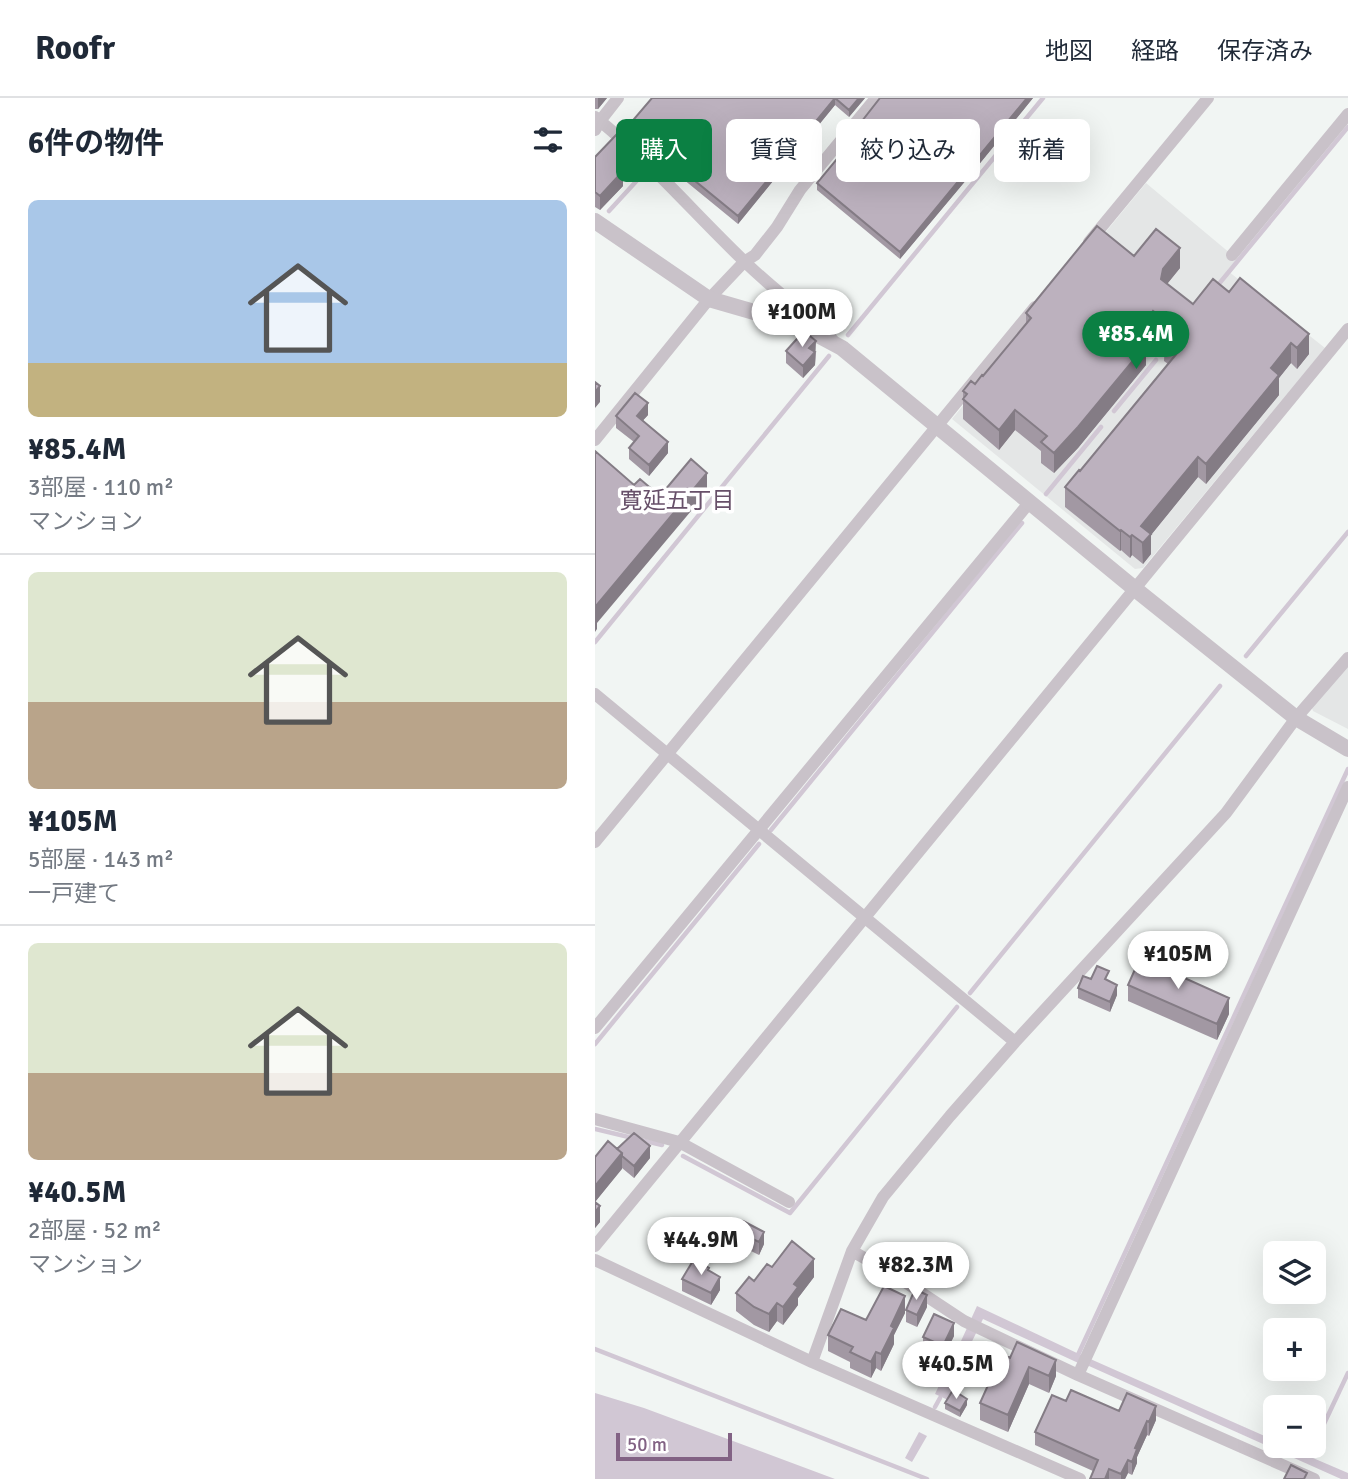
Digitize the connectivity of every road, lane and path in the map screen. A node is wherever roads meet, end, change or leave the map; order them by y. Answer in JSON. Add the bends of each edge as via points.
{"nodes":[{"id":1,"x":618,"y":98,"type":"edge"},
{"id":2,"x":876,"y":98,"type":"edge"},
{"id":3,"x":1208,"y":98,"type":"edge"},
{"id":4,"x":1348,"y":114,"type":"edge"},
{"id":5,"x":597,"y":123,"type":"edge"},
{"id":6,"x":595,"y":221,"type":"edge"},
{"id":7,"x":1232,"y":255,"type":"dead end"},
{"id":8,"x":1077,"y":257,"type":"edge"},
{"id":9,"x":744,"y":262,"type":"junction"},
{"id":10,"x":709,"y":299,"type":"junction"},
{"id":11,"x":1041,"y":299,"type":"edge"},
{"id":12,"x":1348,"y":329,"type":"edge"},
{"id":13,"x":842,"y":348,"type":"junction"},
{"id":14,"x":936,"y":426,"type":"junction"},
{"id":15,"x":595,"y":440,"type":"edge"},
{"id":16,"x":1029,"y":503,"type":"junction"},
{"id":17,"x":1135,"y":589,"type":"junction"},
{"id":18,"x":1348,"y":659,"type":"edge"},
{"id":19,"x":595,"y":694,"type":"edge"},
{"id":20,"x":1296,"y":718,"type":"junction"},
{"id":21,"x":1348,"y":749,"type":"edge"},
{"id":22,"x":667,"y":754,"type":"junction"},
{"id":23,"x":1348,"y":787,"type":"edge"},
{"id":24,"x":759,"y":830,"type":"junction"},
{"id":25,"x":595,"y":842,"type":"edge"},
{"id":26,"x":865,"y":917,"type":"junction"},
{"id":27,"x":595,"y":1028,"type":"edge"},
{"id":28,"x":1015,"y":1042,"type":"junction"},
{"id":29,"x":595,"y":1119,"type":"edge"},
{"id":30,"x":679,"y":1142,"type":"junction"},
{"id":31,"x":789,"y":1202,"type":"dead end"},
{"id":32,"x":595,"y":1246,"type":"edge"},
{"id":33,"x":852,"y":1251,"type":"junction"},
{"id":34,"x":595,"y":1260,"type":"edge"},
{"id":35,"x":812,"y":1362,"type":"junction"},
{"id":36,"x":1080,"y":1372,"type":"junction"},
{"id":37,"x":1080,"y":1479,"type":"edge"},
{"id":38,"x":1314,"y":1479,"type":"edge"}],
"edges":[{"from":1,"to":5,"type":"street"},
{"from":2,"to":9,"type":"street","via":[[800,190],[755,255]]},
{"from":3,"to":8,"type":"street"},
{"from":4,"to":7,"type":"street"},
{"from":5,"to":9,"type":"street","via":[[654,170]]},
{"from":6,"to":10,"type":"street"},
{"from":9,"to":10,"type":"street"},
{"from":9,"to":13,"type":"street"},
{"from":10,"to":13,"type":"street","via":[[799,325]]},
{"from":10,"to":15,"type":"street"},
{"from":11,"to":14,"type":"street"},
{"from":12,"to":17,"type":"street"},
{"from":13,"to":14,"type":"street"},
{"from":14,"to":16,"type":"street"},
{"from":14,"to":22,"type":"street"},
{"from":16,"to":17,"type":"street"},
{"from":16,"to":24,"type":"street"},
{"from":17,"to":20,"type":"street"},
{"from":17,"to":26,"type":"street"},
{"from":18,"to":20,"type":"street"},
{"from":19,"to":22,"type":"street"},
{"from":20,"to":21,"type":"street"},
{"from":20,"to":28,"type":"street","via":[[1226,813]]},
{"from":22,"to":24,"type":"street"},
{"from":22,"to":25,"type":"street"},
{"from":23,"to":36,"type":"street"},
{"from":24,"to":26,"type":"street"},
{"from":24,"to":27,"type":"street"},
{"from":26,"to":28,"type":"street"},
{"from":26,"to":30,"type":"street"},
{"from":28,"to":33,"type":"street","via":[[883,1197]]},
{"from":29,"to":30,"type":"street"},
{"from":30,"to":31,"type":"street"},
{"from":30,"to":32,"type":"street"},
{"from":33,"to":35,"type":"street"},
{"from":33,"to":36,"type":"street","via":[[964,1321]]},
{"from":34,"to":35,"type":"street"},
{"from":35,"to":37,"type":"street"},
{"from":36,"to":38,"type":"street"}]}
